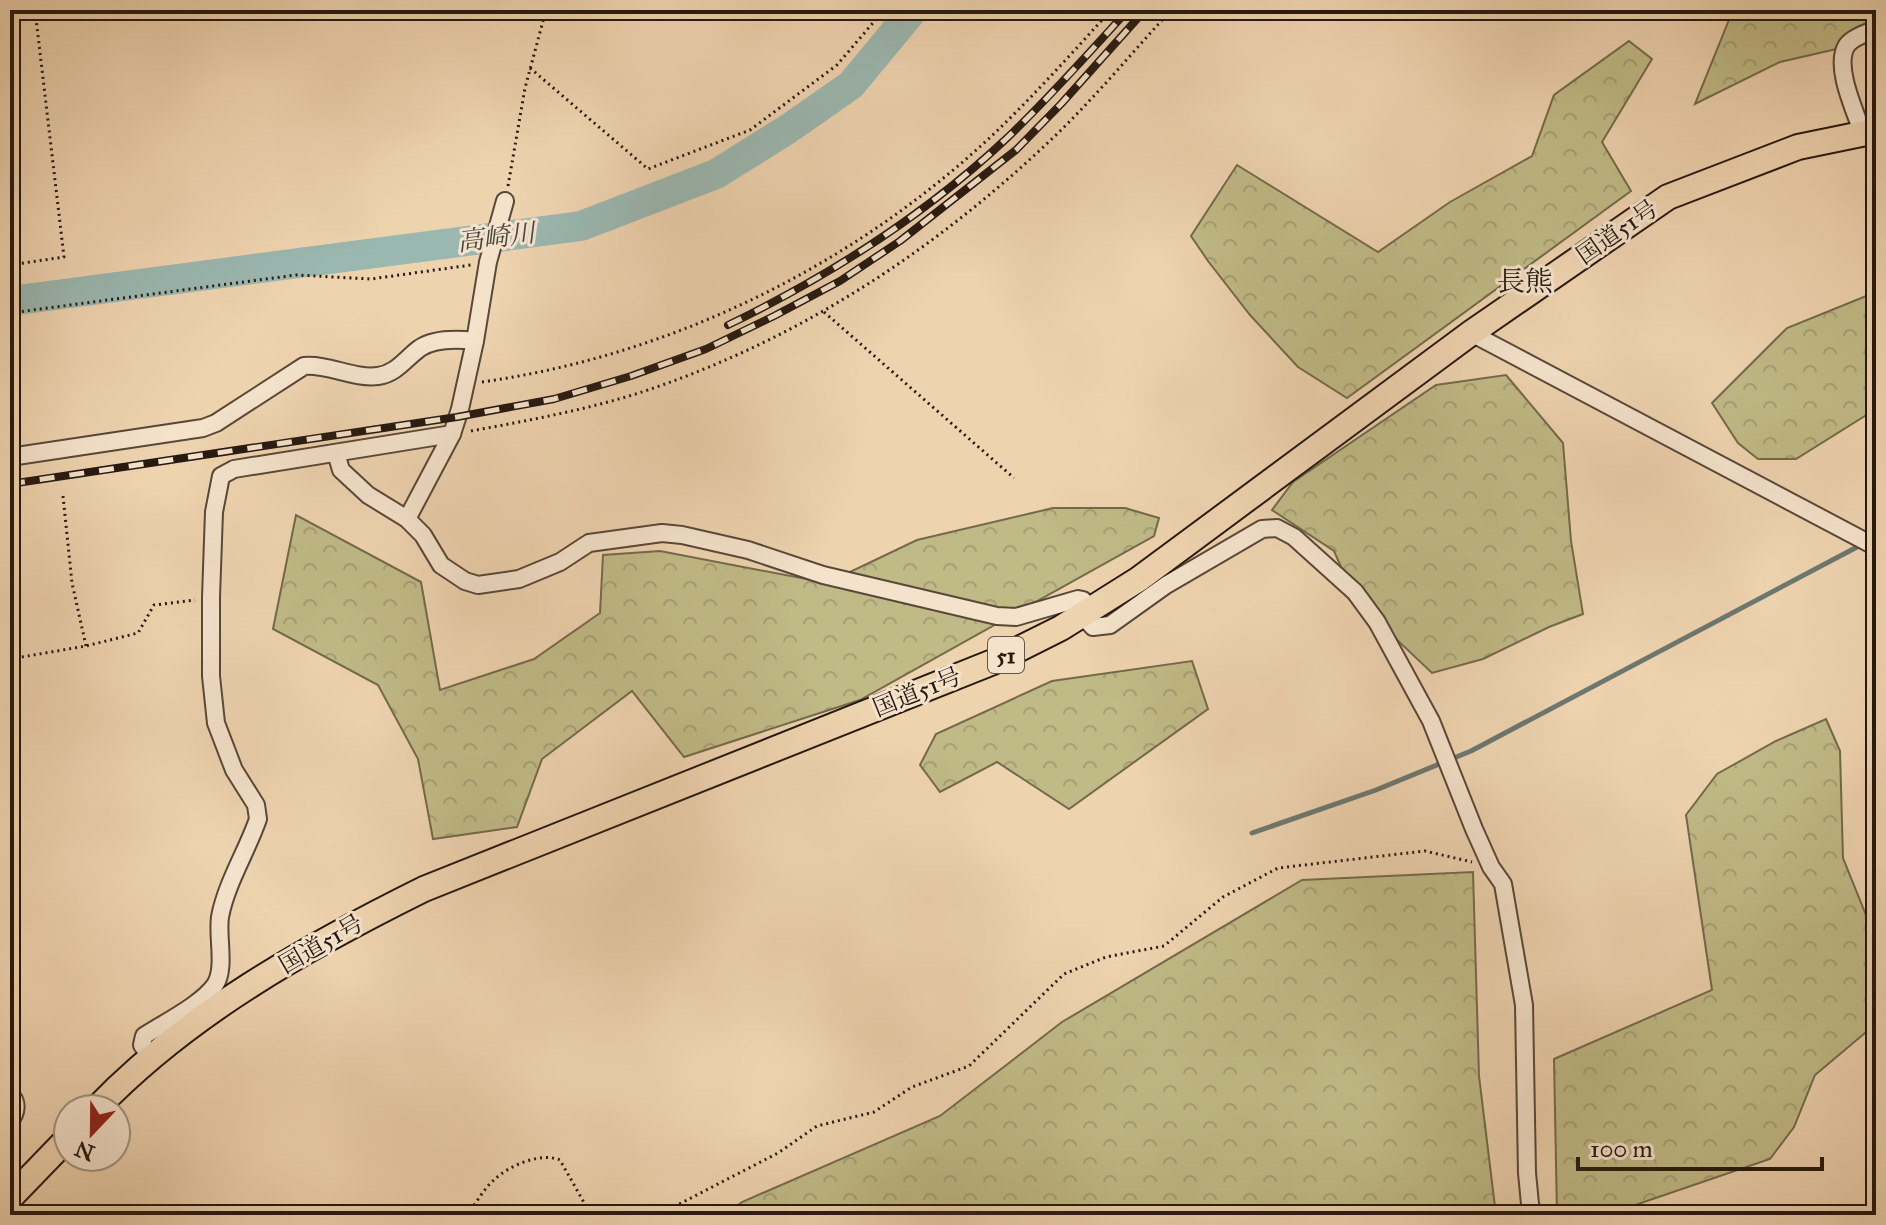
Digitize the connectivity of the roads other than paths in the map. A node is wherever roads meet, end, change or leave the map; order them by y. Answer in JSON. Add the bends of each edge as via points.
{"nodes":[{"id":1,"x":1876,"y":29,"type":"edge"},
{"id":2,"x":1869,"y":133,"type":"edge"},
{"id":3,"x":505,"y":201,"type":"road end"},
{"id":4,"x":1471,"y":333,"type":"junction"},
{"id":5,"x":475,"y":341,"type":"junction"},
{"id":6,"x":452,"y":434,"type":"junction"},
{"id":7,"x":336,"y":453,"type":"junction"},
{"id":8,"x":10,"y":457,"type":"edge"},
{"id":9,"x":407,"y":519,"type":"junction"},
{"id":10,"x":1876,"y":547,"type":"edge"},
{"id":11,"x":1087,"y":612,"type":"junction"},
{"id":12,"x":150,"y":1057,"type":"junction"},
{"id":13,"x":113,"y":1093,"type":"edge"},
{"id":14,"x":10,"y":1094,"type":"edge"},
{"id":15,"x":10,"y":1121,"type":"edge"},
{"id":16,"x":52,"y":1155,"type":"edge"},
{"id":17,"x":10,"y":1198,"type":"edge"},
{"id":18,"x":1533,"y":1215,"type":"edge"}],
"edges":[{"from":1,"to":2,"type":"street","via":[[1847,46],[1843,59],[1844,79]]},
{"from":2,"to":4,"type":"highway","name":"国道51号","number":"51","via":[[1798,147],[1668,197]]},
{"from":3,"to":5,"type":"street"},
{"from":4,"to":10,"type":"street"},
{"from":4,"to":11,"type":"highway","name":"国道51号","number":"51"},
{"from":5,"to":6,"type":"street"},
{"from":5,"to":8,"type":"street","via":[[431,343],[381,376],[304,366],[203,428]]},
{"from":6,"to":7,"type":"street"},
{"from":6,"to":9,"type":"street"},
{"from":7,"to":9,"type":"street","via":[[341,470]]},
{"from":7,"to":12,"type":"street","via":[[234,469],[221,476],[214,512],[211,597],[216,723],[258,819],[224,902],[216,984],[144,1036],[142,1045]]},
{"from":9,"to":11,"type":"street","via":[[441,565],[478,585],[529,575],[589,543],[662,533],[748,550],[823,575],[997,616],[1016,617],[1078,599]]},
{"from":11,"to":12,"type":"highway","name":"国道51号","number":"51","via":[[993,662],[424,889],[298,956]]},
{"from":11,"to":18,"type":"street","via":[[1093,627],[1110,625],[1262,529],[1277,528],[1294,537],[1355,592],[1431,721],[1491,867],[1503,884],[1524,1005],[1527,1173]]},
{"from":12,"to":13,"type":"highway","name":"国道51号","number":"51"},
{"from":14,"to":15,"type":"street","via":[[16,1104]]},
{"from":16,"to":17,"type":"highway"}]}
